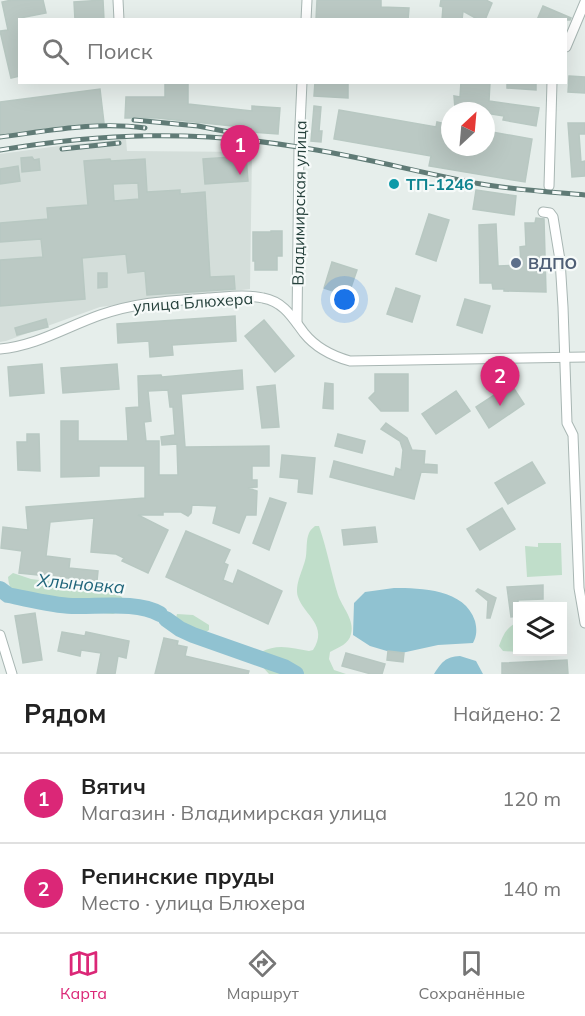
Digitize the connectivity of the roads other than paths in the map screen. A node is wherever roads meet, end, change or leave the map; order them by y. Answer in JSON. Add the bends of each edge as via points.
{"nodes":[{"id":1,"x":118,"y":0,"type":"edge"},
{"id":2,"x":307,"y":0,"type":"edge"},
{"id":3,"x":585,"y":2,"type":"edge"},
{"id":4,"x":119,"y":18,"type":"edge"},
{"id":5,"x":306,"y":18,"type":"edge"},
{"id":6,"x":567,"y":45,"type":"edge"},
{"id":7,"x":302,"y":84,"type":"edge"},
{"id":8,"x":552,"y":84,"type":"edge"},
{"id":9,"x":549,"y":186,"type":"dead end"},
{"id":10,"x":543,"y":212,"type":"dead end"},
{"id":11,"x":297,"y":323,"type":"junction"},
{"id":12,"x":0,"y":350,"type":"edge"},
{"id":13,"x":564,"y":357,"type":"junction"},
{"id":14,"x":585,"y":357,"type":"edge"},
{"id":15,"x":585,"y":623,"type":"edge"},
{"id":16,"x":0,"y":635,"type":"edge"},
{"id":17,"x":12,"y":674,"type":"edge"}],
"edges":[{"from":1,"to":4,"type":"street"},
{"from":2,"to":5,"type":"street"},
{"from":3,"to":6,"type":"street"},
{"from":7,"to":11,"type":"street","name":"Владимирская улица"},
{"from":8,"to":9,"type":"street"},
{"from":10,"to":13,"type":"street","via":[[553,217],[560,260]]},
{"from":11,"to":12,"type":"street","name":"улица Блюхера","via":[[290,312],[264,298],[138,304]]},
{"from":11,"to":13,"type":"street","name":"улица Блюхера","via":[[316,345],[350,361]]},
{"from":13,"to":14,"type":"street","name":"улица Блюхера"},
{"from":13,"to":15,"type":"street","via":[[567,423],[573,435],[579,588]]},
{"from":16,"to":17,"type":"street"}]}
